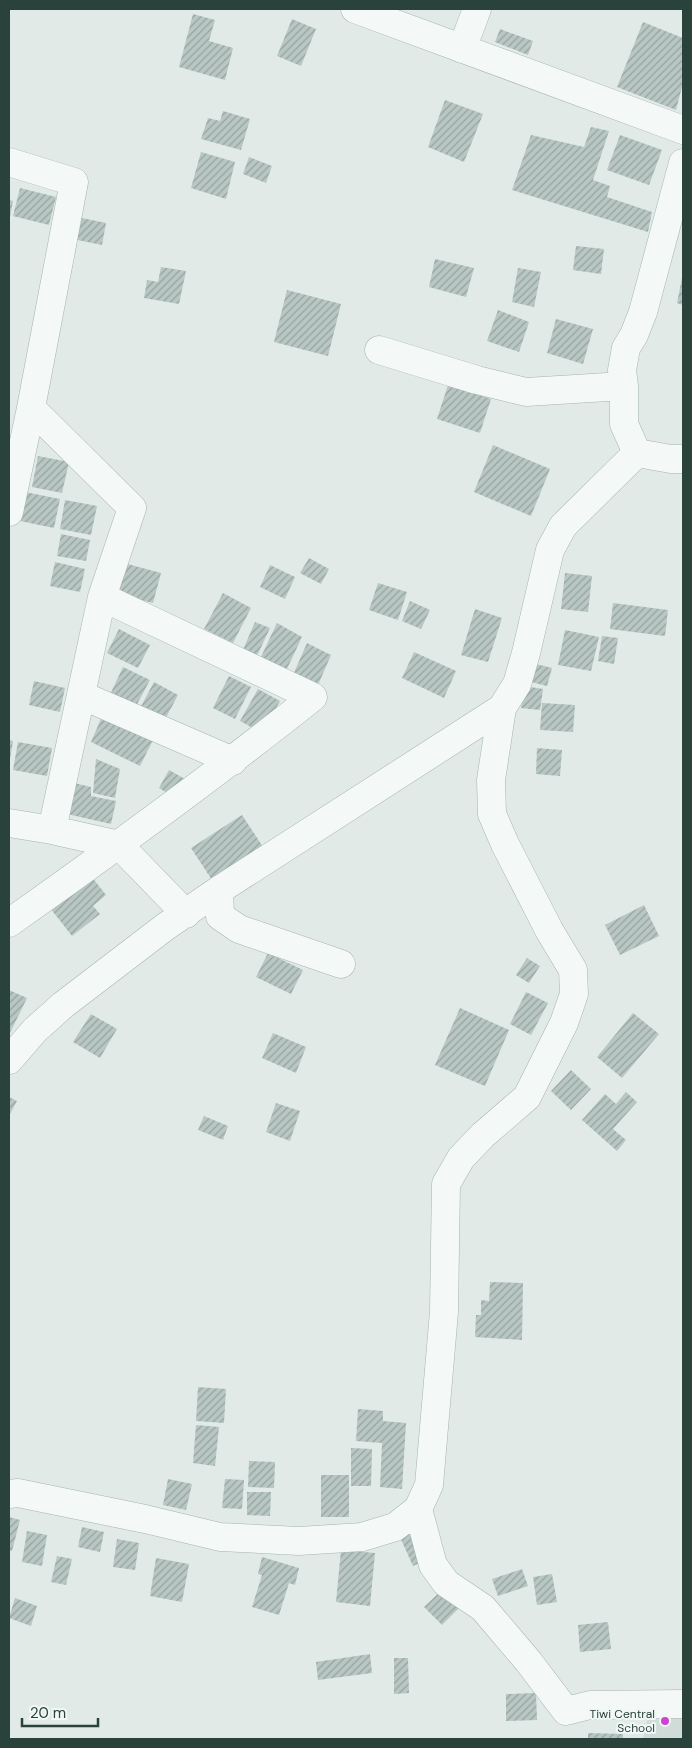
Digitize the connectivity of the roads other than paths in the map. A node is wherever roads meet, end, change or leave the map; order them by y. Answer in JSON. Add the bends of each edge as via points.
{"nodes":[{"id":1,"x":355,"y":9,"type":"edge"},
{"id":2,"x":477,"y":9,"type":"edge"},
{"id":3,"x":462,"y":49,"type":"junction"},
{"id":4,"x":682,"y":126,"type":"edge"},
{"id":5,"x":9,"y":162,"type":"edge"},
{"id":6,"x":683,"y":163,"type":"edge"},
{"id":7,"x":379,"y":350,"type":"dead end"},
{"id":8,"x":624,"y":386,"type":"junction"},
{"id":9,"x":31,"y":408,"type":"junction"},
{"id":10,"x":637,"y":452,"type":"junction"},
{"id":11,"x":683,"y":459,"type":"edge"},
{"id":12,"x":9,"y":512,"type":"edge"},
{"id":13,"x":102,"y":597,"type":"junction"},
{"id":14,"x":81,"y":695,"type":"junction"},
{"id":15,"x":502,"y":708,"type":"junction"},
{"id":16,"x":233,"y":761,"type":"junction"},
{"id":17,"x":9,"y":823,"type":"edge"},
{"id":18,"x":52,"y":830,"type":"junction"},
{"id":19,"x":119,"y":845,"type":"junction"},
{"id":20,"x":219,"y":890,"type":"junction"},
{"id":21,"x":186,"y":914,"type":"junction"},
{"id":22,"x":9,"y":923,"type":"edge"},
{"id":23,"x":341,"y":964,"type":"dead end"},
{"id":24,"x":9,"y":1060,"type":"edge"},
{"id":25,"x":9,"y":1494,"type":"edge"},
{"id":26,"x":418,"y":1509,"type":"junction"},
{"id":27,"x":683,"y":1704,"type":"edge"}],
"edges":[{"from":1,"to":3,"type":"street"},
{"from":2,"to":3,"type":"street"},
{"from":3,"to":4,"type":"street"},
{"from":5,"to":9,"type":"street","via":[[74,182]]},
{"from":6,"to":8,"type":"street","via":[[643,312],[626,348],[622,370]]},
{"from":7,"to":8,"type":"street","via":[[526,392]]},
{"from":8,"to":10,"type":"street","via":[[624,424]]},
{"from":9,"to":12,"type":"street"},
{"from":9,"to":13,"type":"street","via":[[132,508]]},
{"from":10,"to":11,"type":"street"},
{"from":10,"to":15,"type":"street","via":[[563,526],[550,550],[517,684]]},
{"from":13,"to":14,"type":"street"},
{"from":13,"to":16,"type":"street","via":[[313,697]]},
{"from":14,"to":16,"type":"street"},
{"from":14,"to":18,"type":"street"},
{"from":15,"to":20,"type":"street"},
{"from":15,"to":26,"type":"street","via":[[491,780],[492,814],[545,921],[574,970],[574,994],[564,1023],[528,1097],[461,1158],[446,1184],[444,1312],[429,1485]]},
{"from":16,"to":19,"type":"street"},
{"from":17,"to":18,"type":"street"},
{"from":18,"to":19,"type":"street"},
{"from":19,"to":21,"type":"street"},
{"from":19,"to":22,"type":"street"},
{"from":20,"to":21,"type":"street"},
{"from":20,"to":23,"type":"street","via":[[220,916],[239,929]]},
{"from":21,"to":24,"type":"street","via":[[64,1005],[35,1030]]},
{"from":25,"to":26,"type":"street","via":[[18,1492],[220,1537],[299,1541],[362,1538],[394,1527]]},
{"from":26,"to":27,"type":"street","via":[[433,1565],[446,1583],[483,1608],[566,1711],[590,1705]]}]}
